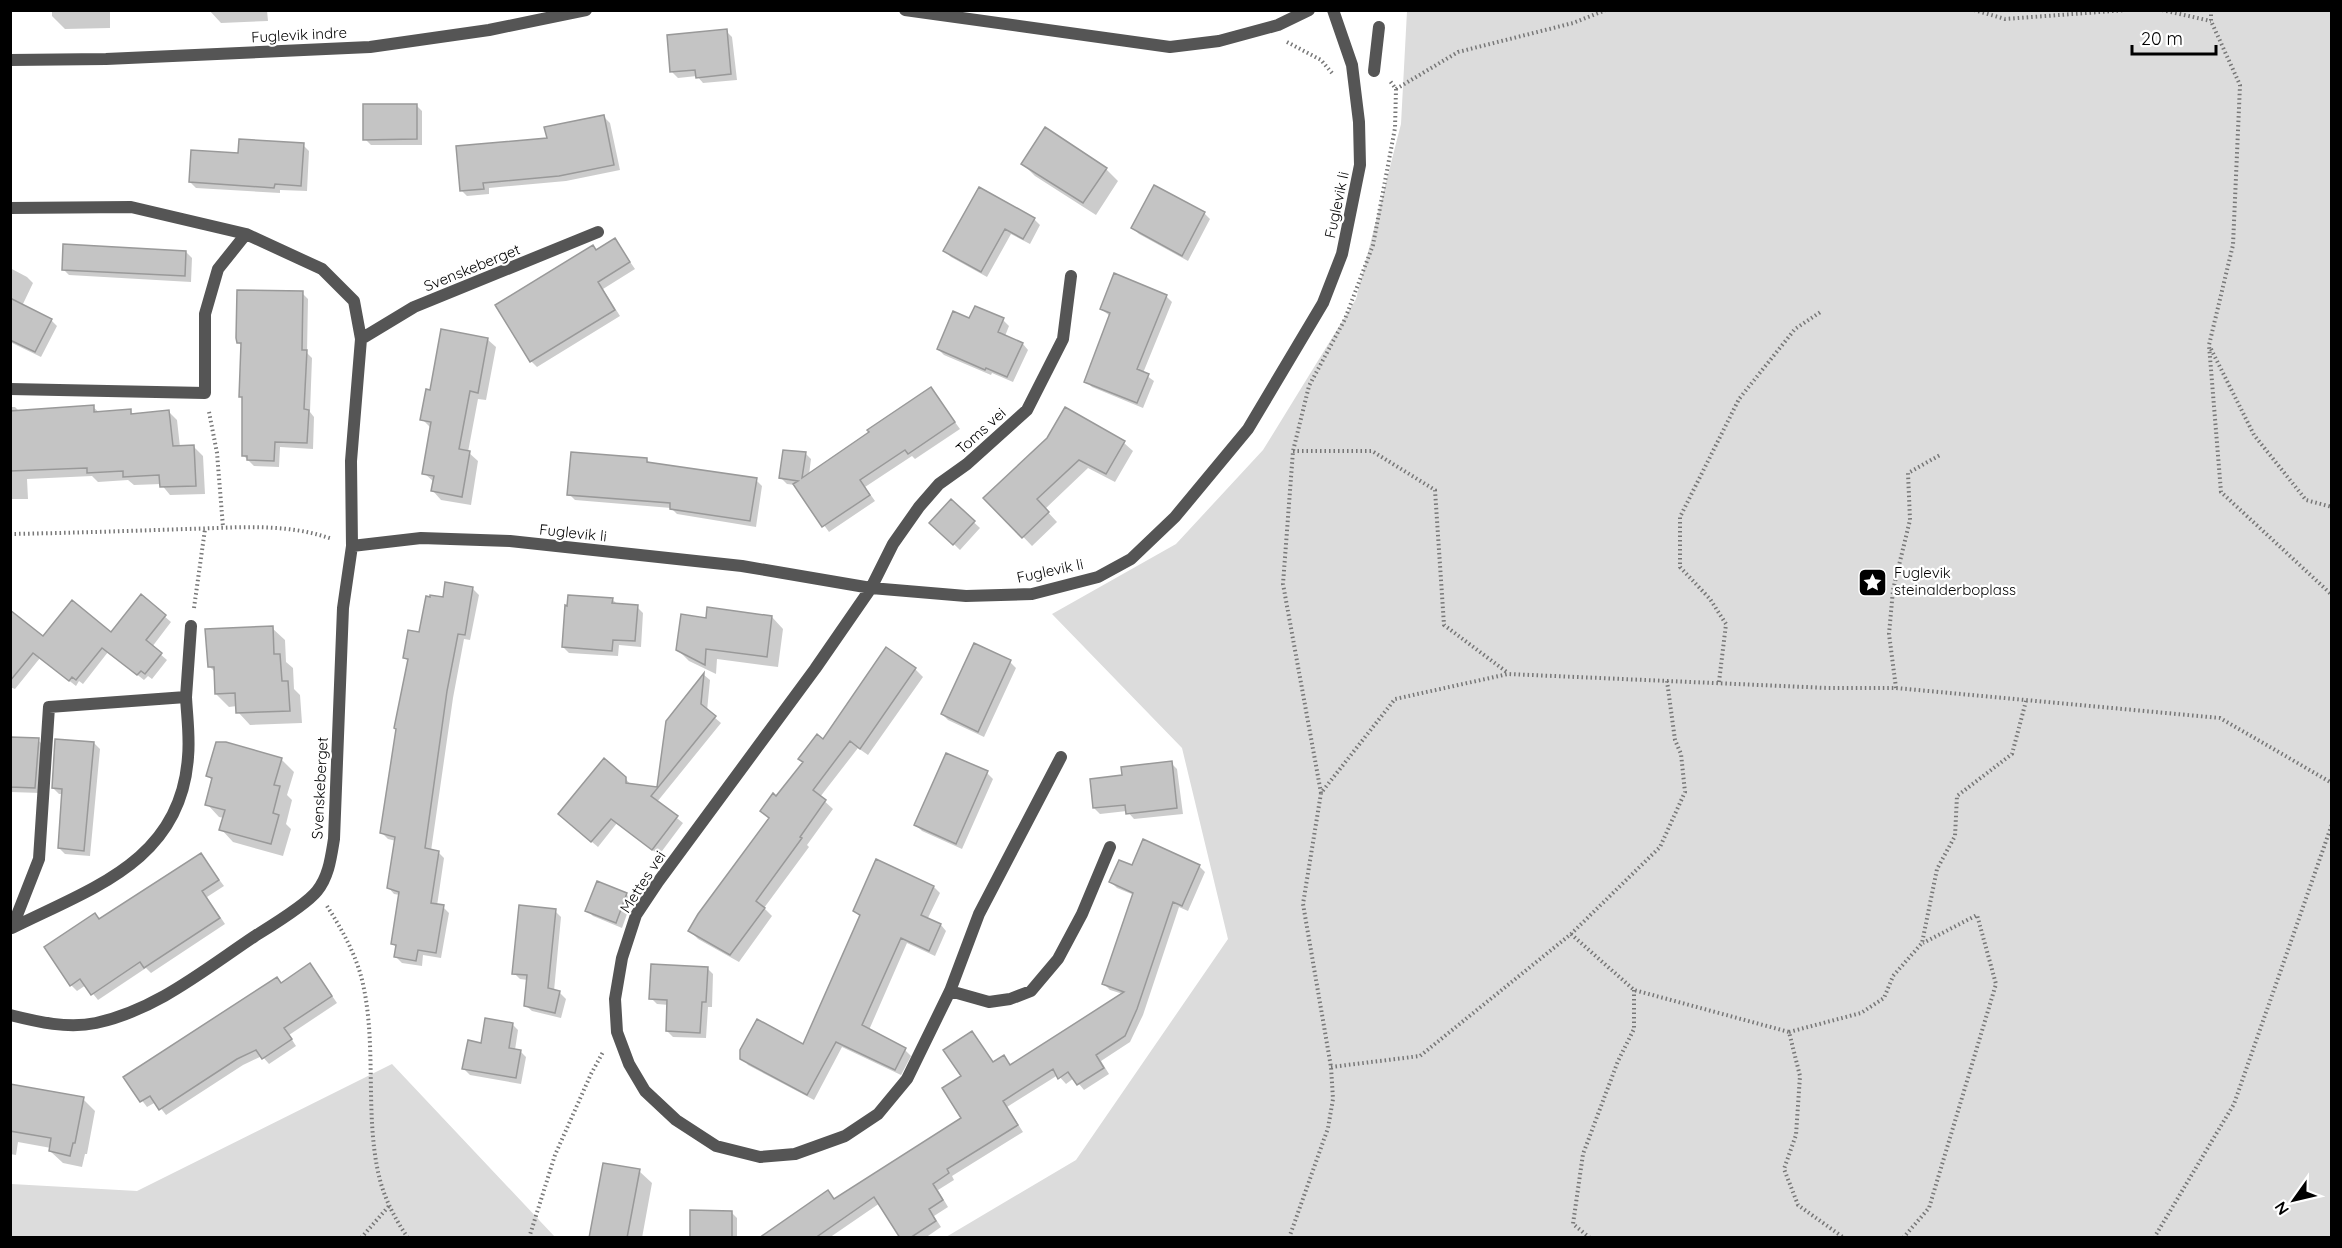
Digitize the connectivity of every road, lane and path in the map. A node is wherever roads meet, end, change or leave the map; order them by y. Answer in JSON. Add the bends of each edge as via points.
{"nodes":[{"id":1,"x":586,"y":10,"type":"edge"},
{"id":2,"x":905,"y":10,"type":"edge"},
{"id":3,"x":1309,"y":10,"type":"edge"},
{"id":4,"x":1333,"y":10,"type":"edge"},
{"id":5,"x":1606,"y":10,"type":"edge"},
{"id":6,"x":1974,"y":10,"type":"edge"},
{"id":7,"x":2127,"y":10,"type":"edge"},
{"id":8,"x":2162,"y":10,"type":"edge"},
{"id":9,"x":2211,"y":10,"type":"edge"},
{"id":10,"x":2211,"y":21,"type":"junction"},
{"id":11,"x":1379,"y":27,"type":"dead end"},
{"id":12,"x":10,"y":60,"type":"edge"},
{"id":13,"x":1374,"y":71,"type":"joint"},
{"id":14,"x":1396,"y":89,"type":"junction"},
{"id":15,"x":10,"y":208,"type":"edge"},
{"id":16,"x":598,"y":232,"type":"dead end"},
{"id":17,"x":246,"y":234,"type":"junction"},
{"id":18,"x":1071,"y":276,"type":"dead end"},
{"id":19,"x":1822,"y":311,"type":"dead end"},
{"id":20,"x":361,"y":339,"type":"junction"},
{"id":21,"x":2209,"y":345,"type":"junction"},
{"id":22,"x":10,"y":388,"type":"edge"},
{"id":23,"x":205,"y":393,"type":"junction"},
{"id":24,"x":1293,"y":451,"type":"junction"},
{"id":25,"x":1940,"y":455,"type":"dead end"},
{"id":26,"x":2331,"y":507,"type":"edge"},
{"id":27,"x":224,"y":527,"type":"junction"},
{"id":28,"x":205,"y":529,"type":"junction"},
{"id":29,"x":10,"y":534,"type":"edge"},
{"id":30,"x":352,"y":546,"type":"junction"},
{"id":31,"x":871,"y":588,"type":"junction"},
{"id":32,"x":2331,"y":595,"type":"edge"},
{"id":33,"x":191,"y":626,"type":"joint"},
{"id":34,"x":1508,"y":674,"type":"junction"},
{"id":35,"x":1667,"y":681,"type":"junction"},
{"id":36,"x":1719,"y":682,"type":"junction"},
{"id":37,"x":1896,"y":688,"type":"junction"},
{"id":38,"x":186,"y":697,"type":"junction"},
{"id":39,"x":2026,"y":701,"type":"junction"},
{"id":40,"x":1061,"y":757,"type":"dead end"},
{"id":41,"x":2331,"y":783,"type":"edge"},
{"id":42,"x":1321,"y":793,"type":"junction"},
{"id":43,"x":2331,"y":824,"type":"edge"},
{"id":44,"x":1110,"y":847,"type":"dead end"},
{"id":45,"x":317,"y":891,"type":"junction"},
{"id":46,"x":11,"y":929,"type":"edge"},
{"id":47,"x":1571,"y":934,"type":"junction"},
{"id":48,"x":1922,"y":943,"type":"junction"},
{"id":49,"x":1634,"y":990,"type":"junction"},
{"id":50,"x":950,"y":991,"type":"junction"},
{"id":51,"x":10,"y":1015,"type":"edge"},
{"id":52,"x":618,"y":1032,"type":"junction"},
{"id":53,"x":1789,"y":1032,"type":"junction"},
{"id":54,"x":1331,"y":1067,"type":"junction"},
{"id":55,"x":389,"y":1206,"type":"junction"},
{"id":56,"x":362,"y":1238,"type":"edge"},
{"id":57,"x":408,"y":1238,"type":"edge"},
{"id":58,"x":529,"y":1238,"type":"edge"},
{"id":59,"x":1289,"y":1238,"type":"edge"},
{"id":60,"x":1590,"y":1238,"type":"edge"},
{"id":61,"x":1845,"y":1238,"type":"edge"},
{"id":62,"x":1903,"y":1238,"type":"edge"},
{"id":63,"x":2154,"y":1238,"type":"edge"}],
"edges":[{"from":1,"to":12,"type":"street","name":"Fuglevik indre","via":[[489,30],[370,47]]},
{"from":2,"to":3,"type":"street","via":[[1170,47],[1219,41],[1278,25]]},
{"from":4,"to":31,"type":"street","name":"Fuglevik li","via":[[1352,65],[1359,122],[1360,165],[1342,254],[1323,303],[1248,429],[1175,517],[1131,559],[1098,577],[1032,594],[966,596]]},
{"from":5,"to":14,"type":"path","via":[[1573,23],[1458,52]]},
{"from":6,"to":7,"type":"path","via":[[2005,19]]},
{"from":8,"to":10,"type":"path"},
{"from":9,"to":10,"type":"path"},
{"from":10,"to":21,"type":"path","via":[[2240,85],[2233,245]]},
{"from":11,"to":13,"type":"street"},
{"from":13,"to":14,"type":"path","via":[[1387,77]]},
{"from":14,"to":24,"type":"path","via":[[1395,128],[1373,245],[1345,319],[1309,386]]},
{"from":15,"to":17,"type":"street","name":"Svenskeberget","via":[[131,207]]},
{"from":16,"to":20,"type":"street","name":"Svenskeberget","via":[[414,308]]},
{"from":17,"to":20,"type":"street","name":"Svenskeberget","via":[[322,269],[354,301]]},
{"from":17,"to":23,"type":"street","via":[[218,269],[205,314]]},
{"from":18,"to":31,"type":"street","name":"Toms vei","via":[[1063,339],[1027,410],[939,484],[893,544]]},
{"from":19,"to":36,"type":"path","via":[[1795,329],[1739,399],[1680,517],[1680,567],[1710,598],[1726,624]]},
{"from":20,"to":30,"type":"street","name":"Svenskeberget","via":[[351,461]]},
{"from":21,"to":26,"type":"path","via":[[2254,435],[2306,500]]},
{"from":21,"to":32,"type":"path","via":[[2221,492]]},
{"from":22,"to":23,"type":"street"},
{"from":23,"to":27,"type":"path","via":[[217,453]]},
{"from":24,"to":34,"type":"path","via":[[1372,451],[1435,490],[1444,625]]},
{"from":24,"to":42,"type":"path","via":[[1283,584]]},
{"from":25,"to":37,"type":"path","via":[[1908,473],[1910,520],[1893,590],[1889,634]]},
{"from":27,"to":28,"type":"path"},
{"from":27,"to":30,"type":"path","via":[[283,528],[318,534]]},
{"from":28,"to":29,"type":"path"},
{"from":28,"to":33,"type":"path"},
{"from":30,"to":31,"type":"street","name":"Fuglevik li","via":[[421,538],[510,541],[742,566]]},
{"from":30,"to":45,"type":"street","name":"Svenskeberget","via":[[343,608],[334,839],[329,868]]},
{"from":31,"to":52,"type":"street","name":"Mettes vei","via":[[636,915],[622,958],[615,999]]},
{"from":33,"to":38,"type":"street"},
{"from":34,"to":35,"type":"path"},
{"from":34,"to":42,"type":"path","via":[[1395,699]]},
{"from":35,"to":36,"type":"path"},
{"from":35,"to":47,"type":"path","via":[[1685,792],[1660,847]]},
{"from":36,"to":37,"type":"path"},
{"from":37,"to":39,"type":"path"},
{"from":38,"to":46,"type":"street","via":[[188,757],[180,795],[164,832],[139,859],[106,880]]},
{"from":38,"to":46,"type":"street","via":[[49,707],[39,859]]},
{"from":39,"to":41,"type":"path","via":[[2220,718]]},
{"from":39,"to":48,"type":"path","via":[[2012,754],[1958,796],[1955,836],[1937,869]]},
{"from":40,"to":50,"type":"street","name":"Mettes vei","via":[[979,914]]},
{"from":42,"to":54,"type":"path","via":[[1303,904]]},
{"from":43,"to":63,"type":"path","via":[[2234,1104]]},
{"from":44,"to":50,"type":"street","via":[[1058,959],[1031,991],[989,1002]]},
{"from":45,"to":51,"type":"street","name":"Svenskeberget","via":[[156,1002],[124,1016],[93,1024],[56,1025]]},
{"from":45,"to":55,"type":"path","via":[[346,937],[361,976],[369,1029],[374,1136],[379,1176]]},
{"from":47,"to":49,"type":"path"},
{"from":47,"to":54,"type":"path","via":[[1420,1056]]},
{"from":48,"to":53,"type":"path","via":[[1893,976],[1884,998],[1861,1013]]},
{"from":48,"to":62,"type":"path","via":[[1977,915],[1996,984],[1929,1208]]},
{"from":49,"to":53,"type":"path"},
{"from":49,"to":60,"type":"path","via":[[1634,1029],[1583,1154],[1573,1224]]},
{"from":50,"to":52,"type":"street","name":"Mettes vei","via":[[907,1079],[878,1114],[845,1136],[795,1154],[760,1157],[716,1146],[676,1120],[645,1091]]},
{"from":52,"to":58,"type":"path","via":[[591,1074],[555,1155]]},
{"from":53,"to":61,"type":"path","via":[[1800,1076],[1796,1135],[1784,1169],[1798,1205]]},
{"from":54,"to":59,"type":"path","via":[[1334,1099],[1328,1128]]},
{"from":55,"to":56,"type":"path"},
{"from":55,"to":57,"type":"path"}]}
